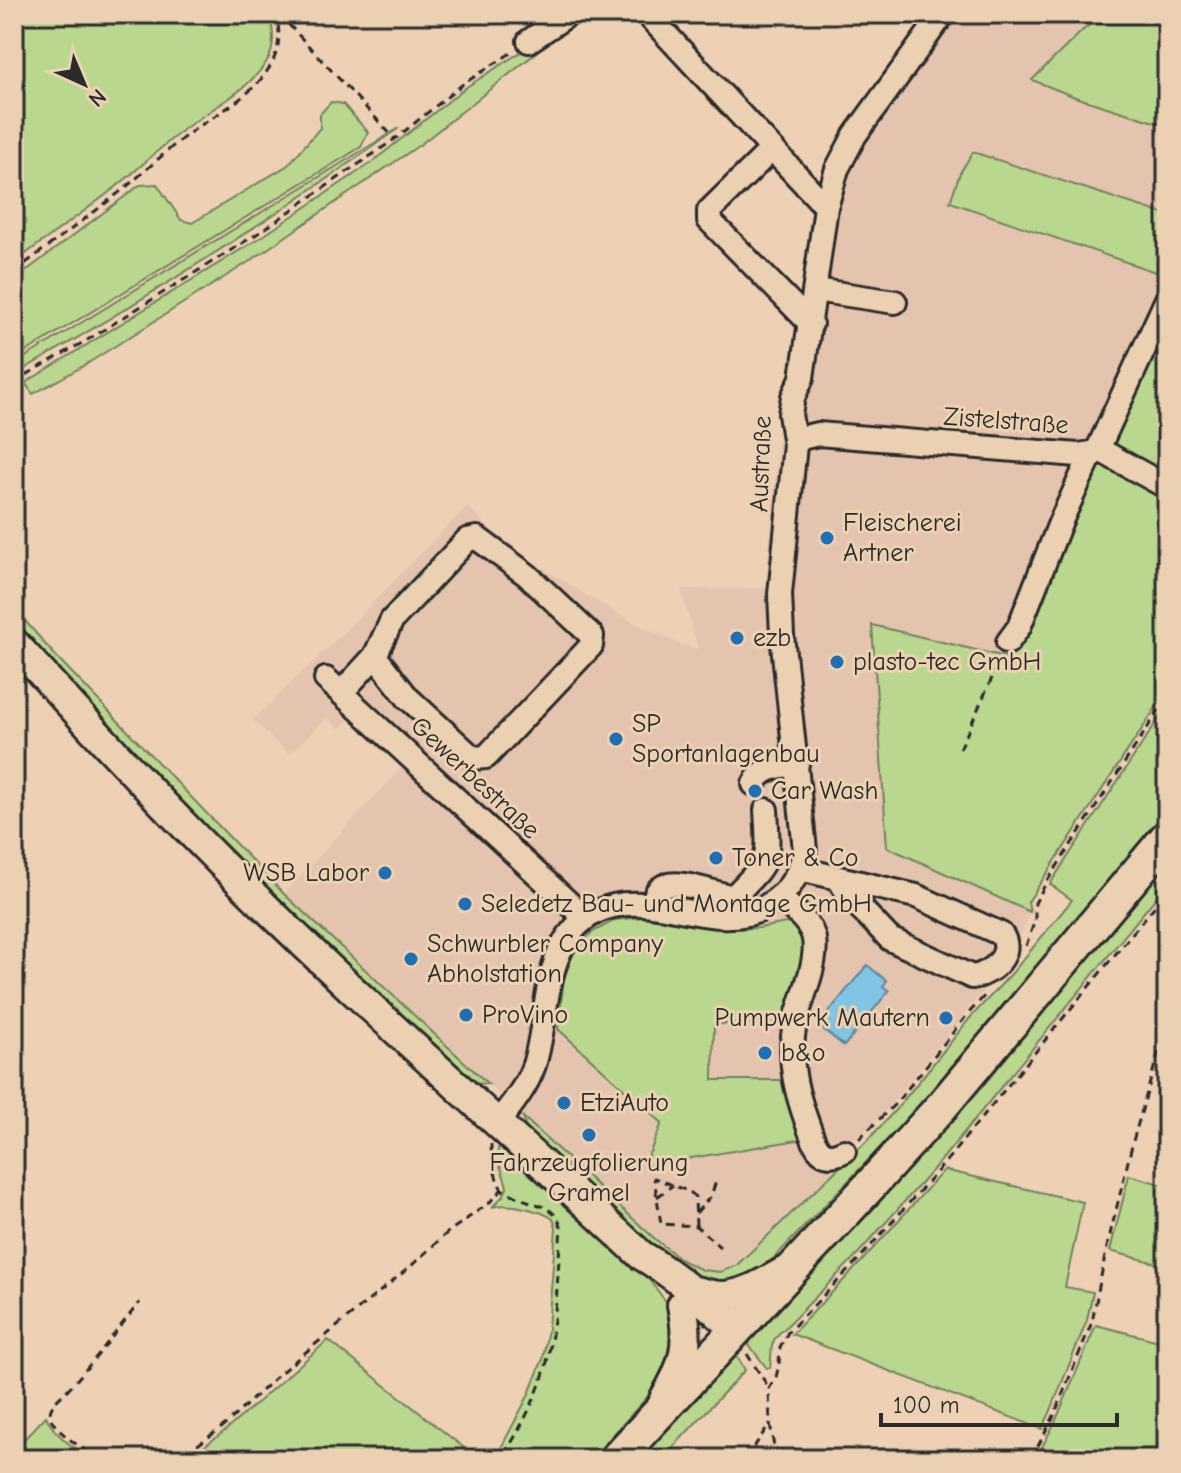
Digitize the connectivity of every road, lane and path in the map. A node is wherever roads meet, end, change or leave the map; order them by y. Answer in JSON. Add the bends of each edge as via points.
{"nodes":[{"id":1,"x":277,"y":14,"type":"edge"},
{"id":2,"x":569,"y":14,"type":"edge"},
{"id":3,"x":647,"y":14,"type":"edge"},
{"id":4,"x":943,"y":14,"type":"edge"},
{"id":5,"x":529,"y":41,"type":"joint"},
{"id":6,"x":395,"y":139,"type":"junction"},
{"id":7,"x":772,"y":149,"type":"junction"},
{"id":8,"x":826,"y":207,"type":"junction"},
{"id":9,"x":14,"y":272,"type":"edge"},
{"id":10,"x":815,"y":290,"type":"junction"},
{"id":11,"x":1167,"y":299,"type":"edge"},
{"id":12,"x":895,"y":302,"type":"dead end"},
{"id":13,"x":811,"y":324,"type":"junction"},
{"id":14,"x":14,"y":382,"type":"edge"},
{"id":15,"x":795,"y":445,"type":"junction"},
{"id":16,"x":1095,"y":451,"type":"junction"},
{"id":17,"x":1167,"y":487,"type":"edge"},
{"id":18,"x":1008,"y":642,"type":"joint"},
{"id":19,"x":14,"y":643,"type":"edge"},
{"id":20,"x":375,"y":656,"type":"junction"},
{"id":21,"x":960,"y":749,"type":"dead end"},
{"id":22,"x":797,"y":764,"type":"junction"},
{"id":23,"x":759,"y":797,"type":"junction"},
{"id":24,"x":801,"y":806,"type":"junction"},
{"id":25,"x":1167,"y":837,"type":"edge"},
{"id":26,"x":800,"y":869,"type":"junction"},
{"id":27,"x":838,"y":878,"type":"junction"},
{"id":28,"x":1167,"y":891,"type":"edge"},
{"id":29,"x":779,"y":897,"type":"junction"},
{"id":30,"x":654,"y":905,"type":"junction"},
{"id":31,"x":585,"y":918,"type":"junction"},
{"id":32,"x":1167,"y":1023,"type":"edge"},
{"id":33,"x":498,"y":1122,"type":"junction"},
{"id":34,"x":844,"y":1151,"type":"dead end"},
{"id":35,"x":716,"y":1181,"type":"dead end"},
{"id":36,"x":673,"y":1185,"type":"junction"},
{"id":37,"x":502,"y":1189,"type":"junction"},
{"id":38,"x":657,"y":1197,"type":"junction"},
{"id":39,"x":696,"y":1213,"type":"junction"},
{"id":40,"x":696,"y":1226,"type":"junction"},
{"id":41,"x":720,"y":1247,"type":"dead end"},
{"id":42,"x":800,"y":1262,"type":"junction"},
{"id":43,"x":688,"y":1298,"type":"junction"},
{"id":44,"x":140,"y":1302,"type":"dead end"},
{"id":45,"x":737,"y":1344,"type":"junction"},
{"id":46,"x":769,"y":1389,"type":"junction"},
{"id":47,"x":770,"y":1423,"type":"junction"},
{"id":48,"x":648,"y":1425,"type":"junction"},
{"id":49,"x":100,"y":1459,"type":"edge"},
{"id":50,"x":158,"y":1459,"type":"edge"},
{"id":51,"x":501,"y":1459,"type":"edge"},
{"id":52,"x":616,"y":1459,"type":"edge"},
{"id":53,"x":746,"y":1459,"type":"edge"},
{"id":54,"x":776,"y":1459,"type":"edge"},
{"id":55,"x":1031,"y":1459,"type":"edge"}],
"edges":[{"from":1,"to":6,"type":"path"},
{"from":1,"to":9,"type":"path","via":[[279,44],[254,87]]},
{"from":2,"to":5,"type":"street"},
{"from":3,"to":7,"type":"street"},
{"from":4,"to":8,"type":"street","name":"Austraße","via":[[855,135]]},
{"from":5,"to":6,"type":"path","via":[[463,84]]},
{"from":6,"to":14,"type":"path","via":[[260,232]]},
{"from":7,"to":8,"type":"street"},
{"from":7,"to":13,"type":"street","via":[[709,211],[709,220]]},
{"from":8,"to":10,"type":"street","name":"Austraße"},
{"from":10,"to":12,"type":"street"},
{"from":10,"to":13,"type":"street","name":"Austraße"},
{"from":11,"to":16,"type":"street","name":"Zistelstraße"},
{"from":13,"to":15,"type":"street","name":"Austraße","via":[[790,414]]},
{"from":15,"to":16,"type":"street","name":"Zistelstraße","via":[[818,434],[1078,455]]},
{"from":15,"to":22,"type":"street","name":"Austraße","via":[[780,594]]},
{"from":16,"to":17,"type":"street"},
{"from":16,"to":18,"type":"street"},
{"from":18,"to":21,"type":"path"},
{"from":19,"to":33,"type":"main road","via":[[234,876]]},
{"from":20,"to":20,"type":"street","via":[[408,698],[462,748],[473,758],[486,757],[591,646],[592,636],[527,575],[477,538],[467,540],[392,620]]},
{"from":20,"to":31,"type":"street","name":"Gewerbestraße","via":[[334,686]]},
{"from":22,"to":23,"type":"street","via":[[759,775]]},
{"from":22,"to":24,"type":"street","name":"Austraße"},
{"from":23,"to":24,"type":"street"},
{"from":23,"to":30,"type":"street","via":[[768,847],[760,870],[735,895],[668,884],[655,895]]},
{"from":24,"to":26,"type":"street","name":"Austraße","via":[[805,850]]},
{"from":25,"to":42,"type":"highway","via":[[942,1106]]},
{"from":26,"to":27,"type":"street"},
{"from":26,"to":29,"type":"street"},
{"from":27,"to":27,"type":"street","via":[[916,896],[1001,934],[1007,950],[993,968],[972,977],[890,939]]},
{"from":28,"to":46,"type":"path","via":[[943,1165],[788,1332]]},
{"from":29,"to":30,"type":"street","via":[[759,911],[734,915]]},
{"from":29,"to":34,"type":"street","via":[[810,927],[814,938],[792,1039],[799,1103],[816,1147],[831,1156]]},
{"from":30,"to":31,"type":"street","via":[[626,903]]},
{"from":31,"to":33,"type":"street","via":[[562,944],[533,1068]]},
{"from":32,"to":55,"type":"path","via":[[1133,1141],[1092,1322]]},
{"from":33,"to":37,"type":"path","via":[[490,1149]]},
{"from":33,"to":43,"type":"main road","via":[[641,1255],[658,1281]]},
{"from":35,"to":39,"type":"path"},
{"from":36,"to":38,"type":"path"},
{"from":36,"to":38,"type":"path","via":[[654,1178]]},
{"from":36,"to":39,"type":"path","via":[[695,1197]]},
{"from":37,"to":50,"type":"path","via":[[225,1425],[199,1444]]},
{"from":37,"to":51,"type":"path","via":[[549,1208],[561,1226],[548,1361]]},
{"from":38,"to":40,"type":"path","via":[[661,1224]]},
{"from":39,"to":40,"type":"path"},
{"from":40,"to":41,"type":"path"},
{"from":42,"to":43,"type":"main road","via":[[741,1293]]},
{"from":42,"to":45,"type":"highway"},
{"from":43,"to":45,"type":"main road"},
{"from":43,"to":48,"type":"main road","via":[[686,1351]]},
{"from":44,"to":49,"type":"path","via":[[51,1408],[55,1424]]},
{"from":45,"to":46,"type":"path"},
{"from":45,"to":48,"type":"highway"},
{"from":46,"to":47,"type":"path"},
{"from":47,"to":53,"type":"path"},
{"from":47,"to":54,"type":"path"},
{"from":48,"to":52,"type":"highway"}]}
